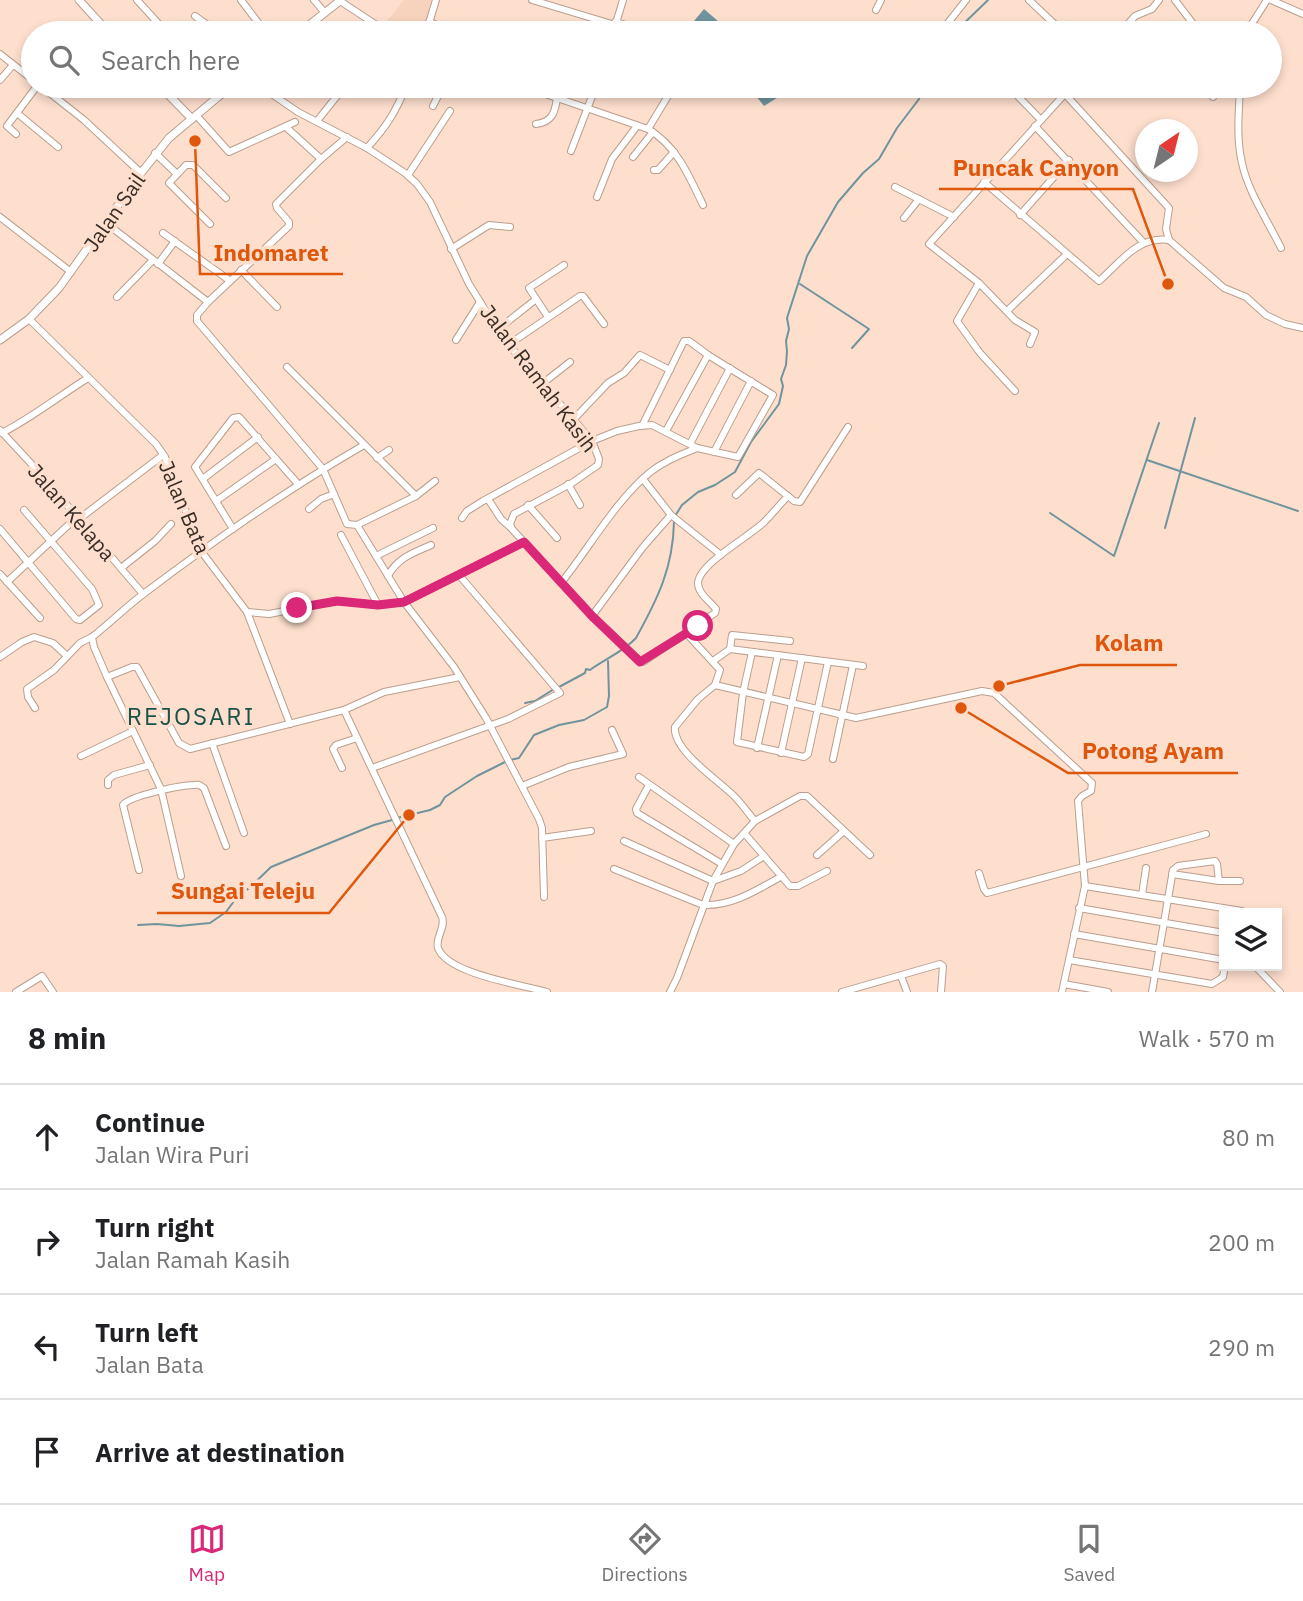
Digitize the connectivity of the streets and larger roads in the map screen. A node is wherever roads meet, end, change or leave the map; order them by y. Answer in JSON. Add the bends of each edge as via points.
{"nodes":[{"id":1,"x":79,"y":0,"type":"edge"},
{"id":2,"x":137,"y":0,"type":"edge"},
{"id":3,"x":241,"y":0,"type":"edge"},
{"id":4,"x":314,"y":0,"type":"edge"},
{"id":5,"x":340,"y":0,"type":"edge"},
{"id":6,"x":436,"y":0,"type":"edge"},
{"id":7,"x":532,"y":0,"type":"edge"},
{"id":8,"x":623,"y":0,"type":"edge"},
{"id":9,"x":881,"y":0,"type":"edge"},
{"id":10,"x":966,"y":0,"type":"edge"},
{"id":11,"x":1029,"y":0,"type":"edge"},
{"id":12,"x":1159,"y":0,"type":"edge"},
{"id":13,"x":1175,"y":0,"type":"edge"},
{"id":14,"x":1269,"y":0,"type":"edge"},
{"id":15,"x":876,"y":10,"type":"dead end"},
{"id":16,"x":324,"y":13,"type":"junction"},
{"id":17,"x":1303,"y":14,"type":"edge"},
{"id":18,"x":195,"y":16,"type":"dead end"},
{"id":19,"x":98,"y":21,"type":"edge"},
{"id":20,"x":156,"y":21,"type":"edge"},
{"id":21,"x":202,"y":21,"type":"edge"},
{"id":22,"x":257,"y":21,"type":"edge"},
{"id":23,"x":314,"y":21,"type":"edge"},
{"id":24,"x":371,"y":21,"type":"edge"},
{"id":25,"x":429,"y":21,"type":"edge"},
{"id":26,"x":605,"y":21,"type":"edge"},
{"id":27,"x":616,"y":21,"type":"edge"},
{"id":28,"x":949,"y":21,"type":"edge"},
{"id":29,"x":1051,"y":21,"type":"edge"},
{"id":30,"x":1131,"y":21,"type":"edge"},
{"id":31,"x":1191,"y":21,"type":"edge"},
{"id":32,"x":1254,"y":21,"type":"edge"},
{"id":33,"x":0,"y":54,"type":"edge"},
{"id":34,"x":13,"y":65,"type":"junction"},
{"id":35,"x":21,"y":71,"type":"edge"},
{"id":36,"x":0,"y":80,"type":"edge"},
{"id":37,"x":29,"y":98,"type":"edge"},
{"id":38,"x":55,"y":98,"type":"edge"},
{"id":39,"x":173,"y":98,"type":"edge"},
{"id":40,"x":217,"y":98,"type":"edge"},
{"id":41,"x":278,"y":98,"type":"edge"},
{"id":42,"x":335,"y":98,"type":"edge"},
{"id":43,"x":401,"y":98,"type":"edge"},
{"id":44,"x":437,"y":98,"type":"edge"},
{"id":45,"x":557,"y":98,"type":"joint"},
{"id":46,"x":592,"y":98,"type":"edge"},
{"id":47,"x":668,"y":98,"type":"edge"},
{"id":48,"x":1020,"y":98,"type":"edge"},
{"id":49,"x":1061,"y":98,"type":"edge"},
{"id":50,"x":1069,"y":98,"type":"edge"},
{"id":51,"x":1240,"y":98,"type":"edge"},
{"id":52,"x":433,"y":106,"type":"dead end"},
{"id":53,"x":588,"y":109,"type":"junction"},
{"id":54,"x":450,"y":111,"type":"dead end"},
{"id":55,"x":17,"y":113,"type":"junction"},
{"id":56,"x":194,"y":117,"type":"junction"},
{"id":57,"x":1041,"y":120,"type":"junction"},
{"id":58,"x":317,"y":121,"type":"junction"},
{"id":59,"x":295,"y":122,"type":"dead end"},
{"id":60,"x":536,"y":124,"type":"dead end"},
{"id":61,"x":637,"y":125,"type":"junction"},
{"id":62,"x":1035,"y":126,"type":"junction"},
{"id":63,"x":286,"y":127,"type":"junction"},
{"id":64,"x":651,"y":130,"type":"junction"},
{"id":65,"x":16,"y":134,"type":"dead end"},
{"id":66,"x":347,"y":137,"type":"junction"},
{"id":67,"x":58,"y":147,"type":"dead end"},
{"id":68,"x":367,"y":148,"type":"junction"},
{"id":69,"x":571,"y":151,"type":"dead end"},
{"id":70,"x":674,"y":152,"type":"junction"},
{"id":71,"x":155,"y":153,"type":"junction"},
{"id":72,"x":633,"y":157,"type":"dead end"},
{"id":73,"x":321,"y":159,"type":"junction"},
{"id":74,"x":1069,"y":160,"type":"junction"},
{"id":75,"x":654,"y":170,"type":"dead end"},
{"id":76,"x":141,"y":173,"type":"junction"},
{"id":77,"x":177,"y":174,"type":"junction"},
{"id":78,"x":408,"y":175,"type":"junction"},
{"id":79,"x":984,"y":181,"type":"junction"},
{"id":80,"x":895,"y":187,"type":"dead end"},
{"id":81,"x":597,"y":197,"type":"dead end"},
{"id":82,"x":226,"y":198,"type":"dead end"},
{"id":83,"x":919,"y":199,"type":"junction"},
{"id":84,"x":703,"y":205,"type":"dead end"},
{"id":85,"x":1020,"y":215,"type":"junction"},
{"id":86,"x":0,"y":217,"type":"edge"},
{"id":87,"x":954,"y":217,"type":"junction"},
{"id":88,"x":904,"y":218,"type":"dead end"},
{"id":89,"x":106,"y":223,"type":"junction"},
{"id":90,"x":210,"y":224,"type":"dead end"},
{"id":91,"x":510,"y":227,"type":"dead end"},
{"id":92,"x":163,"y":233,"type":"dead end"},
{"id":93,"x":1169,"y":240,"type":"junction"},
{"id":94,"x":175,"y":241,"type":"junction"},
{"id":95,"x":1143,"y":242,"type":"junction"},
{"id":96,"x":1281,"y":248,"type":"dead end"},
{"id":97,"x":452,"y":249,"type":"junction"},
{"id":98,"x":1066,"y":255,"type":"junction"},
{"id":99,"x":155,"y":262,"type":"junction"},
{"id":100,"x":564,"y":265,"type":"dead end"},
{"id":101,"x":241,"y":270,"type":"junction"},
{"id":102,"x":71,"y":272,"type":"junction"},
{"id":103,"x":229,"y":280,"type":"junction"},
{"id":104,"x":979,"y":283,"type":"junction"},
{"id":105,"x":117,"y":297,"type":"dead end"},
{"id":106,"x":535,"y":300,"type":"junction"},
{"id":107,"x":208,"y":302,"type":"junction"},
{"id":108,"x":480,"y":302,"type":"junction"},
{"id":109,"x":277,"y":307,"type":"dead end"},
{"id":110,"x":1007,"y":311,"type":"junction"},
{"id":111,"x":548,"y":317,"type":"junction"},
{"id":112,"x":29,"y":318,"type":"junction"},
{"id":113,"x":604,"y":324,"type":"dead end"},
{"id":114,"x":1303,"y":328,"type":"edge"},
{"id":115,"x":497,"y":330,"type":"junction"},
{"id":116,"x":0,"y":340,"type":"edge"},
{"id":117,"x":456,"y":340,"type":"dead end"},
{"id":118,"x":1030,"y":344,"type":"dead end"},
{"id":119,"x":509,"y":345,"type":"junction"},
{"id":120,"x":708,"y":355,"type":"junction"},
{"id":121,"x":570,"y":362,"type":"dead end"},
{"id":122,"x":287,"y":367,"type":"dead end"},
{"id":123,"x":730,"y":368,"type":"junction"},
{"id":124,"x":670,"y":370,"type":"junction"},
{"id":125,"x":88,"y":378,"type":"junction"},
{"id":126,"x":751,"y":381,"type":"junction"},
{"id":127,"x":542,"y":384,"type":"junction"},
{"id":128,"x":1015,"y":391,"type":"dead end"},
{"id":129,"x":573,"y":420,"type":"junction"},
{"id":130,"x":642,"y":426,"type":"junction"},
{"id":131,"x":848,"y":427,"type":"dead end"},
{"id":132,"x":666,"y":431,"type":"junction"},
{"id":133,"x":2,"y":434,"type":"edge"},
{"id":134,"x":258,"y":437,"type":"junction"},
{"id":135,"x":592,"y":441,"type":"junction"},
{"id":136,"x":364,"y":445,"type":"junction"},
{"id":137,"x":694,"y":446,"type":"junction"},
{"id":138,"x":389,"y":450,"type":"dead end"},
{"id":139,"x":713,"y":452,"type":"junction"},
{"id":140,"x":163,"y":456,"type":"junction"},
{"id":141,"x":377,"y":458,"type":"junction"},
{"id":142,"x":276,"y":459,"type":"junction"},
{"id":143,"x":323,"y":468,"type":"junction"},
{"id":144,"x":204,"y":478,"type":"junction"},
{"id":145,"x":643,"y":479,"type":"junction"},
{"id":146,"x":435,"y":481,"type":"dead end"},
{"id":147,"x":298,"y":484,"type":"junction"},
{"id":148,"x":568,"y":484,"type":"junction"},
{"id":149,"x":334,"y":494,"type":"junction"},
{"id":150,"x":736,"y":495,"type":"dead end"},
{"id":151,"x":416,"y":496,"type":"junction"},
{"id":152,"x":788,"y":496,"type":"junction"},
{"id":153,"x":488,"y":499,"type":"junction"},
{"id":154,"x":216,"y":501,"type":"junction"},
{"id":155,"x":528,"y":505,"type":"junction"},
{"id":156,"x":580,"y":505,"type":"dead end"},
{"id":157,"x":309,"y":509,"type":"dead end"},
{"id":158,"x":24,"y":510,"type":"dead end"},
{"id":159,"x":78,"y":518,"type":"junction"},
{"id":160,"x":462,"y":518,"type":"dead end"},
{"id":161,"x":674,"y":518,"type":"junction"},
{"id":162,"x":171,"y":524,"type":"dead end"},
{"id":163,"x":357,"y":525,"type":"junction"},
{"id":164,"x":433,"y":528,"type":"dead end"},
{"id":165,"x":0,"y":529,"type":"edge"},
{"id":166,"x":233,"y":529,"type":"junction"},
{"id":167,"x":512,"y":529,"type":"junction"},
{"id":168,"x":341,"y":535,"type":"dead end"},
{"id":169,"x":557,"y":538,"type":"dead end"},
{"id":170,"x":51,"y":541,"type":"junction"},
{"id":171,"x":524,"y":542,"type":"junction"},
{"id":172,"x":431,"y":545,"type":"dead end"},
{"id":173,"x":201,"y":551,"type":"junction"},
{"id":174,"x":721,"y":555,"type":"junction"},
{"id":175,"x":376,"y":556,"type":"junction"},
{"id":176,"x":29,"y":562,"type":"junction"},
{"id":177,"x":121,"y":568,"type":"junction"},
{"id":178,"x":0,"y":574,"type":"edge"},
{"id":179,"x":458,"y":575,"type":"junction"},
{"id":180,"x":388,"y":576,"type":"junction"},
{"id":181,"x":7,"y":582,"type":"junction"},
{"id":182,"x":561,"y":583,"type":"junction"},
{"id":183,"x":143,"y":594,"type":"junction"},
{"id":184,"x":404,"y":602,"type":"junction"},
{"id":185,"x":378,"y":605,"type":"junction"},
{"id":186,"x":247,"y":612,"type":"junction"},
{"id":187,"x":592,"y":616,"type":"junction"},
{"id":188,"x":40,"y":618,"type":"dead end"},
{"id":189,"x":686,"y":633,"type":"junction"},
{"id":190,"x":92,"y":637,"type":"junction"},
{"id":191,"x":790,"y":640,"type":"dead end"},
{"id":192,"x":727,"y":651,"type":"junction"},
{"id":193,"x":752,"y":652,"type":"junction"},
{"id":194,"x":778,"y":655,"type":"junction"},
{"id":195,"x":67,"y":656,"type":"junction"},
{"id":196,"x":0,"y":657,"type":"edge"},
{"id":197,"x":802,"y":658,"type":"junction"},
{"id":198,"x":713,"y":661,"type":"junction"},
{"id":199,"x":828,"y":662,"type":"junction"},
{"id":200,"x":853,"y":665,"type":"junction"},
{"id":201,"x":863,"y":666,"type":"dead end"},
{"id":202,"x":720,"y":670,"type":"junction"},
{"id":203,"x":107,"y":677,"type":"junction"},
{"id":204,"x":460,"y":677,"type":"junction"},
{"id":205,"x":715,"y":685,"type":"junction"},
{"id":206,"x":743,"y":693,"type":"junction"},
{"id":207,"x":768,"y":699,"type":"junction"},
{"id":208,"x":792,"y":704,"type":"junction"},
{"id":209,"x":35,"y":708,"type":"dead end"},
{"id":210,"x":344,"y":710,"type":"junction"},
{"id":211,"x":818,"y":710,"type":"junction"},
{"id":212,"x":842,"y":715,"type":"junction"},
{"id":213,"x":290,"y":724,"type":"junction"},
{"id":214,"x":490,"y":725,"type":"junction"},
{"id":215,"x":612,"y":730,"type":"dead end"},
{"id":216,"x":133,"y":731,"type":"junction"},
{"id":217,"x":357,"y":738,"type":"junction"},
{"id":218,"x":212,"y":743,"type":"junction"},
{"id":219,"x":757,"y":748,"type":"junction"},
{"id":220,"x":781,"y":753,"type":"junction"},
{"id":221,"x":80,"y":756,"type":"dead end"},
{"id":222,"x":833,"y":759,"type":"dead end"},
{"id":223,"x":150,"y":765,"type":"junction"},
{"id":224,"x":342,"y":768,"type":"dead end"},
{"id":225,"x":372,"y":768,"type":"junction"},
{"id":226,"x":639,"y":777,"type":"dead end"},
{"id":227,"x":108,"y":785,"type":"dead end"},
{"id":228,"x":649,"y":785,"type":"junction"},
{"id":229,"x":522,"y":786,"type":"junction"},
{"id":230,"x":162,"y":792,"type":"junction"},
{"id":231,"x":755,"y":821,"type":"junction"},
{"id":232,"x":591,"y":831,"type":"dead end"},
{"id":233,"x":845,"y":831,"type":"junction"},
{"id":234,"x":244,"y":832,"type":"dead end"},
{"id":235,"x":745,"y":834,"type":"junction"},
{"id":236,"x":1206,"y":834,"type":"dead end"},
{"id":237,"x":542,"y":838,"type":"junction"},
{"id":238,"x":624,"y":841,"type":"dead end"},
{"id":239,"x":734,"y":844,"type":"junction"},
{"id":240,"x":226,"y":846,"type":"dead end"},
{"id":241,"x":817,"y":855,"type":"dead end"},
{"id":242,"x":870,"y":855,"type":"dead end"},
{"id":243,"x":764,"y":856,"type":"junction"},
{"id":244,"x":722,"y":864,"type":"junction"},
{"id":245,"x":1084,"y":868,"type":"junction"},
{"id":246,"x":1146,"y":868,"type":"dead end"},
{"id":247,"x":614,"y":869,"type":"dead end"},
{"id":248,"x":139,"y":870,"type":"dead end"},
{"id":249,"x":827,"y":871,"type":"dead end"},
{"id":250,"x":979,"y":873,"type":"dead end"},
{"id":251,"x":1172,"y":874,"type":"junction"},
{"id":252,"x":181,"y":876,"type":"dead end"},
{"id":253,"x":782,"y":876,"type":"junction"},
{"id":254,"x":713,"y":881,"type":"junction"},
{"id":255,"x":1219,"y":881,"type":"junction"},
{"id":256,"x":1240,"y":881,"type":"dead end"},
{"id":257,"x":1085,"y":886,"type":"junction"},
{"id":258,"x":1142,"y":894,"type":"junction"},
{"id":259,"x":544,"y":897,"type":"dead end"},
{"id":260,"x":1169,"y":899,"type":"junction"},
{"id":261,"x":703,"y":905,"type":"junction"},
{"id":262,"x":1079,"y":908,"type":"junction"},
{"id":263,"x":1220,"y":908,"type":"edge"},
{"id":264,"x":1165,"y":923,"type":"junction"},
{"id":265,"x":1219,"y":932,"type":"edge"},
{"id":266,"x":1074,"y":934,"type":"junction"},
{"id":267,"x":1160,"y":949,"type":"junction"},
{"id":268,"x":1219,"y":959,"type":"edge"},
{"id":269,"x":1069,"y":960,"type":"junction"},
{"id":270,"x":1224,"y":971,"type":"edge"},
{"id":271,"x":1260,"y":971,"type":"edge"},
{"id":272,"x":901,"y":975,"type":"junction"},
{"id":273,"x":1155,"y":975,"type":"junction"},
{"id":274,"x":1205,"y":983,"type":"junction"},
{"id":275,"x":1064,"y":984,"type":"junction"},
{"id":276,"x":16,"y":992,"type":"edge"},
{"id":277,"x":53,"y":992,"type":"edge"},
{"id":278,"x":547,"y":992,"type":"edge"},
{"id":279,"x":670,"y":992,"type":"edge"},
{"id":280,"x":842,"y":992,"type":"edge"},
{"id":281,"x":907,"y":992,"type":"edge"},
{"id":282,"x":941,"y":992,"type":"edge"},
{"id":283,"x":1062,"y":992,"type":"edge"},
{"id":284,"x":1108,"y":992,"type":"edge"},
{"id":285,"x":1152,"y":992,"type":"edge"},
{"id":286,"x":1197,"y":992,"type":"edge"},
{"id":287,"x":1280,"y":992,"type":"edge"}],
"edges":[{"from":1,"to":19,"type":"street"},
{"from":2,"to":20,"type":"street"},
{"from":3,"to":22,"type":"street"},
{"from":4,"to":16,"type":"street"},
{"from":5,"to":16,"type":"street"},
{"from":5,"to":24,"type":"street"},
{"from":6,"to":25,"type":"street"},
{"from":7,"to":26,"type":"street"},
{"from":8,"to":27,"type":"street"},
{"from":9,"to":15,"type":"street"},
{"from":10,"to":28,"type":"street"},
{"from":11,"to":29,"type":"street"},
{"from":12,"to":30,"type":"street"},
{"from":13,"to":31,"type":"street"},
{"from":14,"to":17,"type":"street"},
{"from":14,"to":32,"type":"street"},
{"from":16,"to":23,"type":"street"},
{"from":18,"to":21,"type":"street"},
{"from":33,"to":34,"type":"street"},
{"from":34,"to":35,"type":"street"},
{"from":34,"to":36,"type":"street"},
{"from":37,"to":55,"type":"street"},
{"from":38,"to":76,"type":"street"},
{"from":39,"to":56,"type":"street"},
{"from":40,"to":56,"type":"street","name":"Jalan Sail"},
{"from":41,"to":58,"type":"street","name":"Jalan Ramah Kasih"},
{"from":42,"to":58,"type":"street"},
{"from":43,"to":68,"type":"street"},
{"from":44,"to":52,"type":"street"},
{"from":45,"to":53,"type":"street"},
{"from":45,"to":60,"type":"street","via":[[551,119]]},
{"from":46,"to":53,"type":"street"},
{"from":47,"to":64,"type":"street"},
{"from":48,"to":57,"type":"street"},
{"from":49,"to":57,"type":"street"},
{"from":50,"to":93,"type":"street","via":[[1169,208]]},
{"from":51,"to":96,"type":"street","via":[[1242,164]]},
{"from":53,"to":61,"type":"street"},
{"from":53,"to":69,"type":"street"},
{"from":54,"to":78,"type":"street"},
{"from":55,"to":65,"type":"street","via":[[7,126]]},
{"from":55,"to":67,"type":"street"},
{"from":56,"to":63,"type":"street","via":[[229,152]]},
{"from":56,"to":71,"type":"street","name":"Jalan Sail"},
{"from":57,"to":62,"type":"street"},
{"from":58,"to":66,"type":"street","name":"Jalan Ramah Kasih"},
{"from":59,"to":63,"type":"street"},
{"from":61,"to":64,"type":"street"},
{"from":61,"to":81,"type":"street","via":[[612,159]]},
{"from":62,"to":74,"type":"street"},
{"from":62,"to":79,"type":"street"},
{"from":63,"to":73,"type":"street"},
{"from":64,"to":70,"type":"street"},
{"from":64,"to":72,"type":"street"},
{"from":66,"to":68,"type":"street","name":"Jalan Ramah Kasih"},
{"from":66,"to":73,"type":"street"},
{"from":68,"to":78,"type":"street","name":"Jalan Ramah Kasih"},
{"from":70,"to":75,"type":"street"},
{"from":70,"to":84,"type":"street"},
{"from":71,"to":76,"type":"street","name":"Jalan Sail"},
{"from":71,"to":77,"type":"street"},
{"from":73,"to":101,"type":"street","via":[[276,204],[289,226]]},
{"from":74,"to":85,"type":"street"},
{"from":74,"to":95,"type":"street"},
{"from":76,"to":89,"type":"street","name":"Jalan Sail"},
{"from":77,"to":82,"type":"street","via":[[193,165]]},
{"from":77,"to":90,"type":"street","via":[[169,183]]},
{"from":78,"to":97,"type":"street","name":"Jalan Ramah Kasih","via":[[430,202]]},
{"from":79,"to":85,"type":"street"},
{"from":79,"to":87,"type":"street"},
{"from":80,"to":83,"type":"street"},
{"from":83,"to":87,"type":"street"},
{"from":83,"to":88,"type":"street"},
{"from":85,"to":98,"type":"street"},
{"from":86,"to":102,"type":"street"},
{"from":87,"to":104,"type":"street","via":[[929,244]]},
{"from":89,"to":99,"type":"street"},
{"from":89,"to":102,"type":"street","name":"Jalan Sail"},
{"from":91,"to":97,"type":"street","via":[[489,225]]},
{"from":92,"to":94,"type":"street"},
{"from":93,"to":95,"type":"street"},
{"from":93,"to":114,"type":"street","via":[[1224,288],[1246,297],[1266,315]]},
{"from":94,"to":99,"type":"street"},
{"from":94,"to":103,"type":"street"},
{"from":95,"to":98,"type":"street","via":[[1099,281]]},
{"from":97,"to":108,"type":"street","name":"Jalan Ramah Kasih"},
{"from":98,"to":110,"type":"street"},
{"from":99,"to":105,"type":"street"},
{"from":99,"to":107,"type":"street"},
{"from":100,"to":106,"type":"street","via":[[529,287]]},
{"from":101,"to":103,"type":"street"},
{"from":101,"to":109,"type":"street"},
{"from":102,"to":112,"type":"street","name":"Jalan Sail"},
{"from":103,"to":107,"type":"street"},
{"from":104,"to":110,"type":"street"},
{"from":104,"to":128,"type":"street","via":[[957,321]]},
{"from":106,"to":111,"type":"street"},
{"from":106,"to":115,"type":"street"},
{"from":107,"to":143,"type":"street","via":[[197,321]]},
{"from":108,"to":115,"type":"street","name":"Jalan Ramah Kasih"},
{"from":108,"to":117,"type":"street"},
{"from":110,"to":118,"type":"street","via":[[1035,332]]},
{"from":111,"to":113,"type":"street","via":[[581,295]]},
{"from":111,"to":119,"type":"street"},
{"from":112,"to":116,"type":"street","name":"Jalan Sail"},
{"from":112,"to":125,"type":"street","name":"Jalan Bata"},
{"from":115,"to":119,"type":"street","name":"Jalan Ramah Kasih"},
{"from":119,"to":127,"type":"street","name":"Jalan Ramah Kasih"},
{"from":120,"to":123,"type":"street"},
{"from":120,"to":124,"type":"street","via":[[686,340]]},
{"from":120,"to":132,"type":"street"},
{"from":121,"to":127,"type":"street"},
{"from":122,"to":136,"type":"street"},
{"from":123,"to":126,"type":"street"},
{"from":123,"to":137,"type":"street"},
{"from":124,"to":129,"type":"street","via":[[640,355]]},
{"from":124,"to":130,"type":"street"},
{"from":125,"to":133,"type":"street"},
{"from":125,"to":140,"type":"street","name":"Jalan Bata"},
{"from":126,"to":139,"type":"street"},
{"from":126,"to":139,"type":"street","via":[[773,395],[740,456]]},
{"from":127,"to":129,"type":"street","name":"Jalan Ramah Kasih"},
{"from":129,"to":135,"type":"street","name":"Jalan Ramah Kasih"},
{"from":130,"to":132,"type":"street"},
{"from":130,"to":135,"type":"street"},
{"from":131,"to":152,"type":"street","via":[[800,502]]},
{"from":132,"to":137,"type":"street"},
{"from":133,"to":159,"type":"street","name":"Jalan Kelapa"},
{"from":134,"to":142,"type":"street"},
{"from":134,"to":144,"type":"street"},
{"from":134,"to":144,"type":"street","via":[[239,417],[233,418],[196,463]]},
{"from":135,"to":148,"type":"street","name":"Jalan Ramah Kasih","via":[[598,465]]},
{"from":135,"to":153,"type":"street"},
{"from":136,"to":141,"type":"street"},
{"from":136,"to":143,"type":"street"},
{"from":137,"to":139,"type":"street"},
{"from":137,"to":145,"type":"street"},
{"from":138,"to":141,"type":"street"},
{"from":140,"to":159,"type":"street"},
{"from":140,"to":173,"type":"street","name":"Jalan Bata"},
{"from":141,"to":151,"type":"street"},
{"from":142,"to":147,"type":"street"},
{"from":142,"to":154,"type":"street"},
{"from":143,"to":147,"type":"street"},
{"from":143,"to":149,"type":"street"},
{"from":144,"to":154,"type":"street"},
{"from":145,"to":161,"type":"street"},
{"from":145,"to":182,"type":"street"},
{"from":146,"to":151,"type":"street"},
{"from":147,"to":166,"type":"street"},
{"from":148,"to":155,"type":"street","name":"Jalan Ramah Kasih"},
{"from":148,"to":156,"type":"street"},
{"from":149,"to":157,"type":"street"},
{"from":149,"to":163,"type":"street","via":[[347,524]]},
{"from":150,"to":152,"type":"street","via":[[759,473]]},
{"from":151,"to":163,"type":"street"},
{"from":152,"to":174,"type":"street","via":[[762,524]]},
{"from":153,"to":160,"type":"street"},
{"from":153,"to":167,"type":"street"},
{"from":154,"to":166,"type":"street"},
{"from":155,"to":167,"type":"street","name":"Jalan Ramah Kasih","via":[[513,514]]},
{"from":155,"to":169,"type":"street"},
{"from":158,"to":170,"type":"street"},
{"from":159,"to":170,"type":"street"},
{"from":159,"to":177,"type":"street","name":"Jalan Kelapa"},
{"from":161,"to":174,"type":"street"},
{"from":161,"to":187,"type":"street","via":[[643,547]]},
{"from":162,"to":177,"type":"street"},
{"from":163,"to":175,"type":"street"},
{"from":164,"to":175,"type":"street"},
{"from":165,"to":176,"type":"street"},
{"from":166,"to":173,"type":"street"},
{"from":167,"to":171,"type":"street"},
{"from":168,"to":185,"type":"street"},
{"from":170,"to":176,"type":"street"},
{"from":170,"to":176,"type":"street","via":[[92,589],[99,605],[95,609],[76,619]]},
{"from":171,"to":179,"type":"street"},
{"from":171,"to":182,"type":"street"},
{"from":172,"to":180,"type":"street","via":[[403,558]]},
{"from":173,"to":183,"type":"street"},
{"from":173,"to":186,"type":"street","name":"Jalan Bata"},
{"from":174,"to":189,"type":"street","via":[[699,576],[698,586],[715,613]]},
{"from":175,"to":180,"type":"street"},
{"from":176,"to":181,"type":"street"},
{"from":177,"to":183,"type":"street","name":"Jalan Kelapa"},
{"from":178,"to":181,"type":"street"},
{"from":179,"to":184,"type":"street"},
{"from":179,"to":214,"type":"street","via":[[559,691]]},
{"from":180,"to":184,"type":"street"},
{"from":181,"to":188,"type":"street"},
{"from":182,"to":187,"type":"street"},
{"from":183,"to":190,"type":"street"},
{"from":184,"to":185,"type":"street"},
{"from":184,"to":204,"type":"street"},
{"from":185,"to":186,"type":"street","via":[[337,601],[269,614]]},
{"from":186,"to":213,"type":"street","name":"Jalan Bata"},
{"from":187,"to":189,"type":"street","via":[[643,662]]},
{"from":189,"to":198,"type":"street"},
{"from":190,"to":195,"type":"street"},
{"from":190,"to":203,"type":"street"},
{"from":191,"to":192,"type":"street","via":[[732,635]]},
{"from":192,"to":193,"type":"street"},
{"from":192,"to":198,"type":"street"},
{"from":192,"to":202,"type":"street"},
{"from":193,"to":194,"type":"street"},
{"from":193,"to":206,"type":"street"},
{"from":194,"to":197,"type":"street"},
{"from":194,"to":207,"type":"street"},
{"from":195,"to":196,"type":"street","via":[[53,643],[34,636]]},
{"from":195,"to":209,"type":"street","via":[[26,690]]},
{"from":197,"to":199,"type":"street"},
{"from":197,"to":208,"type":"street"},
{"from":198,"to":202,"type":"street"},
{"from":199,"to":200,"type":"street"},
{"from":199,"to":211,"type":"street"},
{"from":200,"to":201,"type":"street"},
{"from":200,"to":212,"type":"street"},
{"from":202,"to":205,"type":"street"},
{"from":203,"to":216,"type":"street"},
{"from":203,"to":218,"type":"street","via":[[137,667],[179,743],[190,749]]},
{"from":204,"to":210,"type":"street","via":[[384,692]]},
{"from":204,"to":214,"type":"street"},
{"from":205,"to":206,"type":"street"},
{"from":205,"to":231,"type":"street","via":[[675,727],[676,739]]},
{"from":206,"to":207,"type":"street"},
{"from":206,"to":219,"type":"street","via":[[737,742]]},
{"from":207,"to":208,"type":"street"},
{"from":207,"to":219,"type":"street"},
{"from":208,"to":211,"type":"street"},
{"from":208,"to":220,"type":"street"},
{"from":210,"to":213,"type":"street"},
{"from":210,"to":217,"type":"street"},
{"from":211,"to":212,"type":"street"},
{"from":211,"to":220,"type":"street","via":[[808,754]]},
{"from":212,"to":222,"type":"street"},
{"from":212,"to":245,"type":"street","via":[[856,718],[982,691],[993,693],[1092,783],[1091,791],[1078,802]]},
{"from":213,"to":218,"type":"street"},
{"from":214,"to":225,"type":"street"},
{"from":214,"to":229,"type":"street"},
{"from":215,"to":229,"type":"street","via":[[623,754],[569,767]]},
{"from":216,"to":221,"type":"street"},
{"from":216,"to":223,"type":"street"},
{"from":217,"to":224,"type":"street","via":[[333,749]]},
{"from":217,"to":225,"type":"street"},
{"from":218,"to":234,"type":"street"},
{"from":219,"to":220,"type":"street"},
{"from":223,"to":227,"type":"street","via":[[114,775]]},
{"from":223,"to":230,"type":"street"},
{"from":225,"to":278,"type":"street","via":[[444,921],[438,943],[442,954],[469,971]]},
{"from":226,"to":228,"type":"street"},
{"from":228,"to":239,"type":"street"},
{"from":228,"to":244,"type":"street","via":[[637,813]]},
{"from":229,"to":237,"type":"street","via":[[539,819]]},
{"from":230,"to":240,"type":"street","via":[[196,784],[204,788]]},
{"from":230,"to":248,"type":"street","via":[[123,804]]},
{"from":230,"to":252,"type":"street"},
{"from":231,"to":233,"type":"street","via":[[803,795]]},
{"from":231,"to":235,"type":"street"},
{"from":232,"to":237,"type":"street"},
{"from":233,"to":241,"type":"street"},
{"from":233,"to":242,"type":"street"},
{"from":235,"to":239,"type":"street"},
{"from":235,"to":243,"type":"street"},
{"from":236,"to":245,"type":"street"},
{"from":237,"to":259,"type":"street"},
{"from":238,"to":254,"type":"street"},
{"from":239,"to":244,"type":"street"},
{"from":243,"to":253,"type":"street"},
{"from":243,"to":254,"type":"street"},
{"from":244,"to":254,"type":"street"},
{"from":245,"to":250,"type":"street","via":[[987,893]]},
{"from":245,"to":257,"type":"street"},
{"from":246,"to":258,"type":"street"},
{"from":247,"to":261,"type":"street"},
{"from":249,"to":253,"type":"street","via":[[797,886],[790,886]]},
{"from":251,"to":255,"type":"street"},
{"from":251,"to":255,"type":"street","via":[[1178,866],[1215,861]]},
{"from":251,"to":260,"type":"street"},
{"from":253,"to":261,"type":"street","via":[[734,901]]},
{"from":254,"to":261,"type":"street"},
{"from":255,"to":256,"type":"street"},
{"from":257,"to":258,"type":"street"},
{"from":257,"to":262,"type":"street"},
{"from":258,"to":260,"type":"street"},
{"from":260,"to":263,"type":"street"},
{"from":260,"to":264,"type":"street"},
{"from":261,"to":279,"type":"street"},
{"from":262,"to":264,"type":"street"},
{"from":262,"to":266,"type":"street"},
{"from":264,"to":265,"type":"street"},
{"from":264,"to":267,"type":"street"},
{"from":266,"to":267,"type":"street"},
{"from":266,"to":269,"type":"street"},
{"from":267,"to":268,"type":"street"},
{"from":267,"to":273,"type":"street"},
{"from":269,"to":273,"type":"street"},
{"from":269,"to":275,"type":"street"},
{"from":270,"to":274,"type":"street","via":[[1219,981]]},
{"from":271,"to":287,"type":"street"},
{"from":272,"to":280,"type":"street"},
{"from":272,"to":281,"type":"street"},
{"from":272,"to":282,"type":"street","via":[[942,964]]},
{"from":273,"to":274,"type":"street"},
{"from":273,"to":285,"type":"street"},
{"from":274,"to":286,"type":"street"},
{"from":275,"to":283,"type":"street"},
{"from":275,"to":284,"type":"street"},
{"from":276,"to":277,"type":"street","via":[[42,976]]}]}
